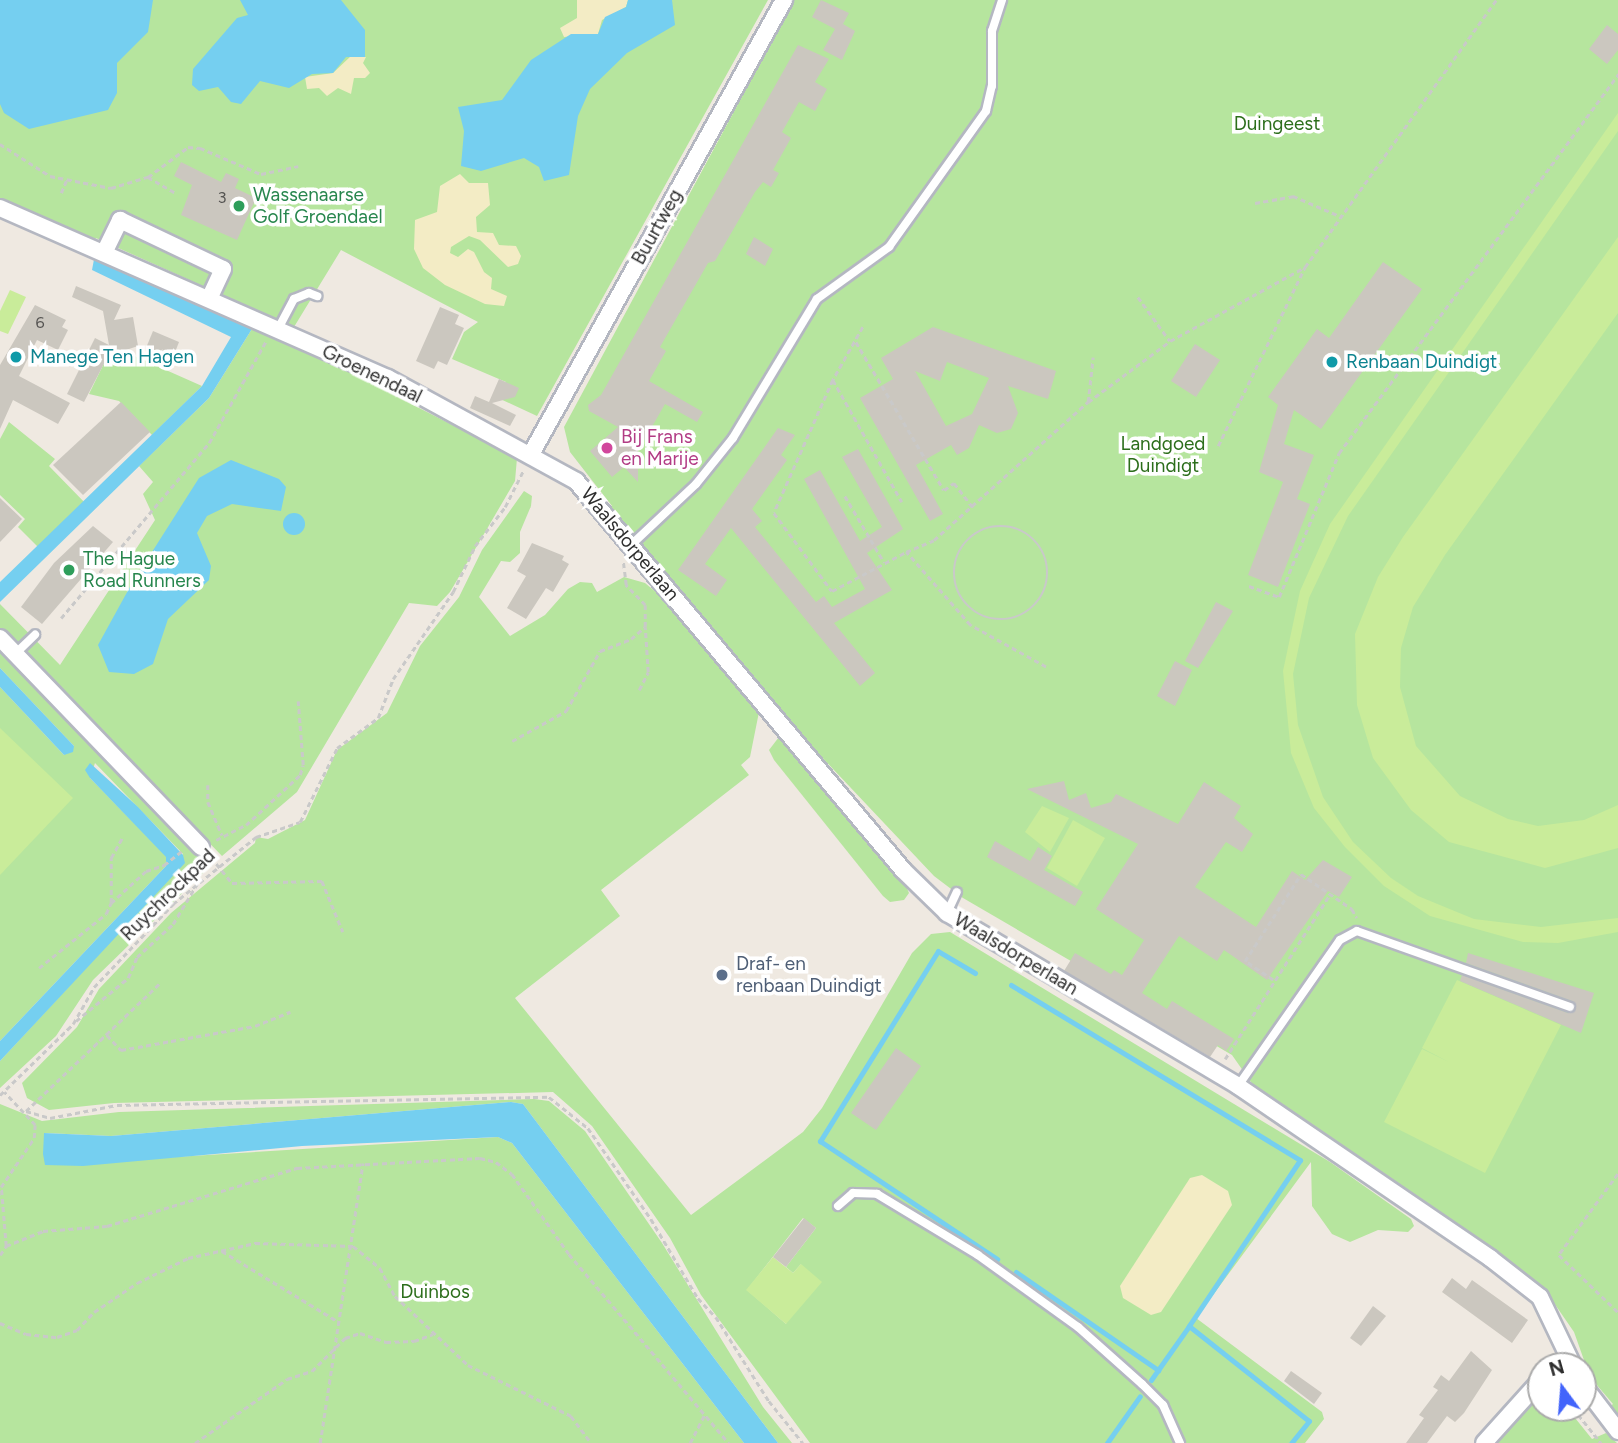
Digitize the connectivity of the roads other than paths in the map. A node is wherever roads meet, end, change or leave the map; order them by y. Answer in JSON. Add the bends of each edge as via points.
{"nodes":[{"id":1,"x":784,"y":0,"type":"edge"},
{"id":2,"x":1002,"y":0,"type":"edge"},
{"id":3,"x":0,"y":208,"type":"edge"},
{"id":4,"x":104,"y":253,"type":"junction"},
{"id":5,"x":317,"y":296,"type":"dead end"},
{"id":6,"x":210,"y":297,"type":"junction"},
{"id":7,"x":275,"y":328,"type":"junction"},
{"id":8,"x":531,"y":454,"type":"junction"},
{"id":9,"x":633,"y":547,"type":"junction"},
{"id":10,"x":35,"y":635,"type":"dead end"},
{"id":11,"x":0,"y":638,"type":"edge"},
{"id":12,"x":16,"y":654,"type":"junction"},
{"id":13,"x":206,"y":846,"type":"road end"},
{"id":14,"x":957,"y":892,"type":"dead end"},
{"id":15,"x":947,"y":914,"type":"junction"},
{"id":16,"x":1570,"y":1007,"type":"dead end"},
{"id":17,"x":1238,"y":1086,"type":"junction"},
{"id":18,"x":838,"y":1206,"type":"dead end"},
{"id":19,"x":1565,"y":1352,"type":"edge"},
{"id":20,"x":1527,"y":1395,"type":"edge"},
{"id":21,"x":1597,"y":1403,"type":"edge"},
{"id":22,"x":1618,"y":1431,"type":"edge"},
{"id":23,"x":1180,"y":1443,"type":"edge"},
{"id":24,"x":1484,"y":1443,"type":"edge"}],
"edges":[{"from":1,"to":8,"type":"street","name":"Buurtweg"},
{"from":2,"to":9,"type":"lane","via":[[992,31],[992,86],[986,111],[889,247],[817,299],[733,438],[696,484]]},
{"from":3,"to":4,"type":"street","name":"Groenendaal"},
{"from":4,"to":6,"type":"street","name":"Groenendaal"},
{"from":4,"to":6,"type":"street","via":[[120,220],[223,269]]},
{"from":5,"to":7,"type":"lane","via":[[309,293],[294,299]]},
{"from":6,"to":7,"type":"street","name":"Groenendaal"},
{"from":7,"to":8,"type":"street","name":"Groenendaal","via":[[388,378],[494,439]]},
{"from":8,"to":9,"type":"street","name":"Waalsdorperlaan","via":[[576,481]]},
{"from":9,"to":15,"type":"street","name":"Waalsdorperlaan","via":[[903,870]]},
{"from":10,"to":12,"type":"lane"},
{"from":11,"to":12,"type":"street"},
{"from":12,"to":13,"type":"street"},
{"from":14,"to":15,"type":"lane"},
{"from":15,"to":17,"type":"street","name":"Waalsdorperlaan"},
{"from":16,"to":17,"type":"lane","via":[[1357,931],[1340,940]]},
{"from":17,"to":19,"type":"street","name":"Waalsdorperlaan","via":[[1371,1174],[1537,1296]]},
{"from":18,"to":23,"type":"lane","via":[[853,1193],[877,1194],[978,1255],[1078,1327],[1142,1384],[1163,1405]]},
{"from":20,"to":24,"type":"street"},
{"from":21,"to":22,"type":"street"}]}
